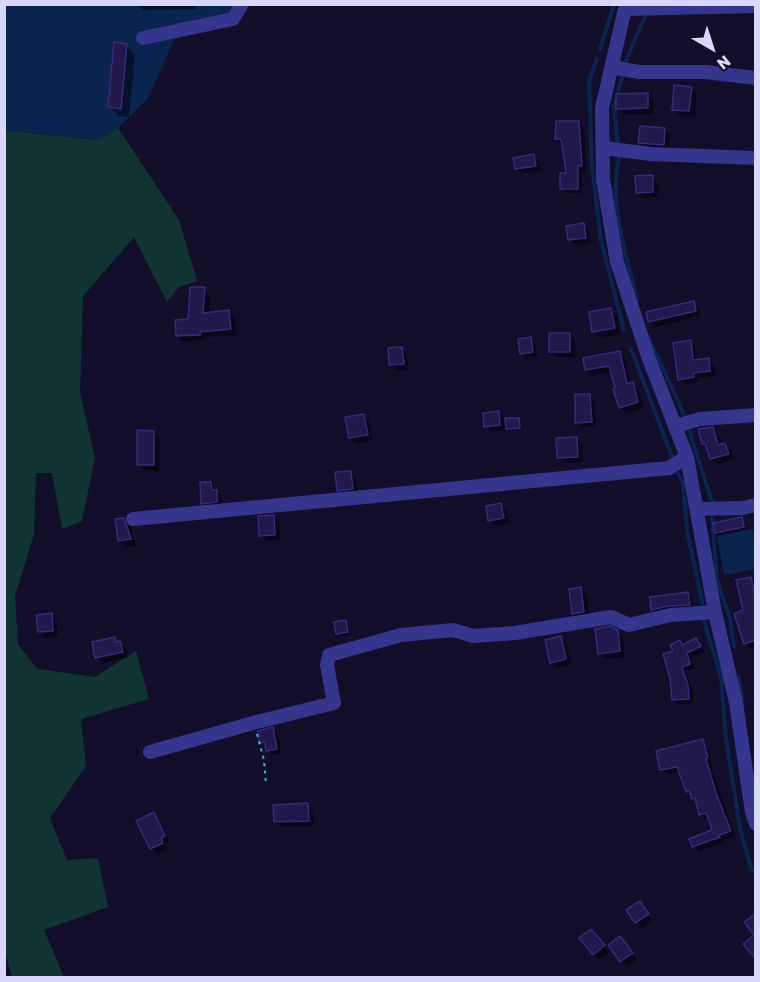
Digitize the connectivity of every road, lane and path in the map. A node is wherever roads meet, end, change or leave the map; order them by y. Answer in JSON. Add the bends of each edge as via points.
{"nodes":[{"id":1,"x":242,"y":4,"type":"edge"},
{"id":2,"x":756,"y":6,"type":"edge"},
{"id":3,"x":626,"y":7,"type":"edge"},
{"id":4,"x":143,"y":38,"type":"dead end"},
{"id":5,"x":612,"y":67,"type":"junction"},
{"id":6,"x":756,"y":78,"type":"edge"},
{"id":7,"x":603,"y":148,"type":"junction"},
{"id":8,"x":756,"y":158,"type":"edge"},
{"id":9,"x":756,"y":415,"type":"edge"},
{"id":10,"x":675,"y":426,"type":"junction"},
{"id":11,"x":687,"y":457,"type":"junction"},
{"id":12,"x":756,"y":505,"type":"edge"},
{"id":13,"x":697,"y":509,"type":"junction"},
{"id":14,"x":133,"y":519,"type":"dead end"},
{"id":15,"x":715,"y":612,"type":"junction"},
{"id":16,"x":253,"y":723,"type":"junction"},
{"id":17,"x":150,"y":752,"type":"dead end"},
{"id":18,"x":266,"y":785,"type":"dead end"},
{"id":19,"x":756,"y":824,"type":"edge"}],
"edges":[{"from":1,"to":4,"type":"street","via":[[233,19]]},
{"from":2,"to":3,"type":"street"},
{"from":3,"to":5,"type":"street"},
{"from":5,"to":6,"type":"street"},
{"from":5,"to":7,"type":"street","via":[[602,108]]},
{"from":7,"to":8,"type":"street"},
{"from":7,"to":10,"type":"street","via":[[603,179],[617,262]]},
{"from":9,"to":10,"type":"street","via":[[700,419]]},
{"from":10,"to":11,"type":"street"},
{"from":11,"to":13,"type":"street"},
{"from":11,"to":14,"type":"street","via":[[669,468]]},
{"from":12,"to":13,"type":"street"},
{"from":13,"to":15,"type":"street"},
{"from":15,"to":16,"type":"street","via":[[670,615],[629,625],[611,618],[515,633],[473,636],[453,630],[401,635],[329,655],[327,665],[334,703]]},
{"from":15,"to":19,"type":"street","via":[[736,703]]},
{"from":16,"to":17,"type":"street"},
{"from":16,"to":18,"type":"path","via":[[264,760]]}]}
